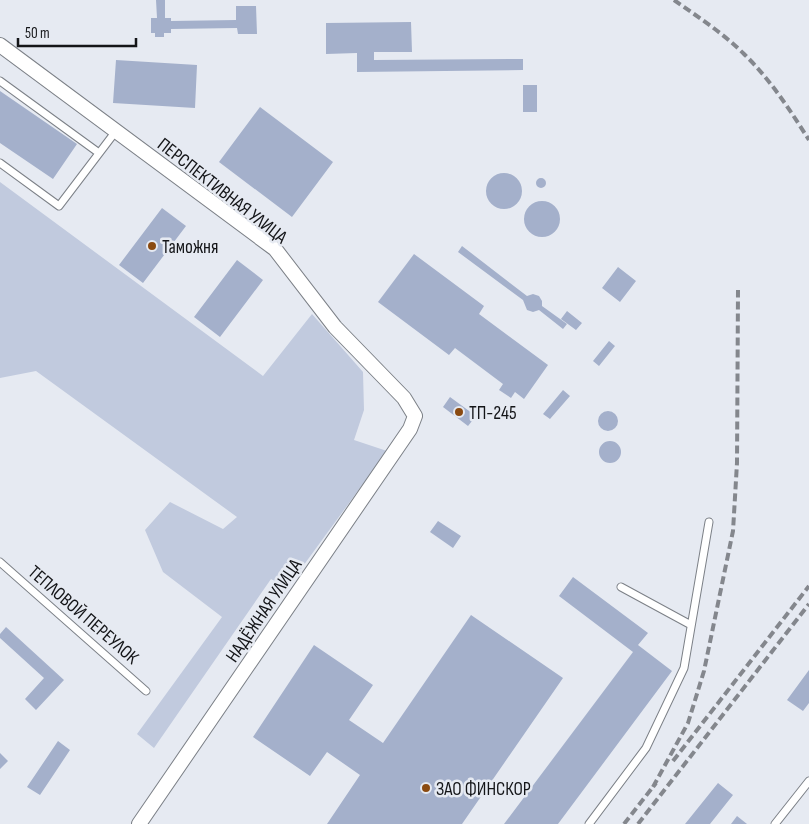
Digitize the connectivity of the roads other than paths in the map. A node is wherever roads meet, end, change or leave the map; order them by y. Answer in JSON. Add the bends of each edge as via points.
{"nodes":[{"id":1,"x":0,"y":45,"type":"edge"},
{"id":2,"x":0,"y":81,"type":"edge"},
{"id":3,"x":116,"y":131,"type":"junction"},
{"id":4,"x":99,"y":153,"type":"junction"},
{"id":5,"x":0,"y":164,"type":"edge"},
{"id":6,"x":415,"y":416,"type":"joint"},
{"id":7,"x":709,"y":522,"type":"dead end"},
{"id":8,"x":0,"y":562,"type":"edge"},
{"id":9,"x":621,"y":587,"type":"dead end"},
{"id":10,"x":691,"y":625,"type":"junction"},
{"id":11,"x":146,"y":691,"type":"dead end"},
{"id":12,"x":809,"y":781,"type":"edge"},
{"id":13,"x":139,"y":824,"type":"edge"},
{"id":14,"x":589,"y":824,"type":"edge"},
{"id":15,"x":775,"y":824,"type":"edge"}],
"edges":[{"from":1,"to":3,"type":"street","name":"ПЕРСПЕКТИВНАЯ УЛИЦА"},
{"from":2,"to":4,"type":"lane"},
{"from":3,"to":4,"type":"lane"},
{"from":3,"to":6,"type":"street","name":"ПЕРСПЕКТИВНАЯ УЛИЦА","via":[[275,249],[334,327],[404,398]]},
{"from":4,"to":5,"type":"lane","via":[[59,206]]},
{"from":6,"to":13,"type":"street","name":"НАДЁЖНАЯ УЛИЦА","via":[[410,429]]},
{"from":7,"to":10,"type":"lane"},
{"from":8,"to":11,"type":"lane","name":"ТЕПЛОВОЙ ПЕРЕУЛОК"},
{"from":9,"to":10,"type":"lane"},
{"from":10,"to":14,"type":"lane","via":[[684,668],[646,748]]},
{"from":12,"to":15,"type":"lane"}]}
